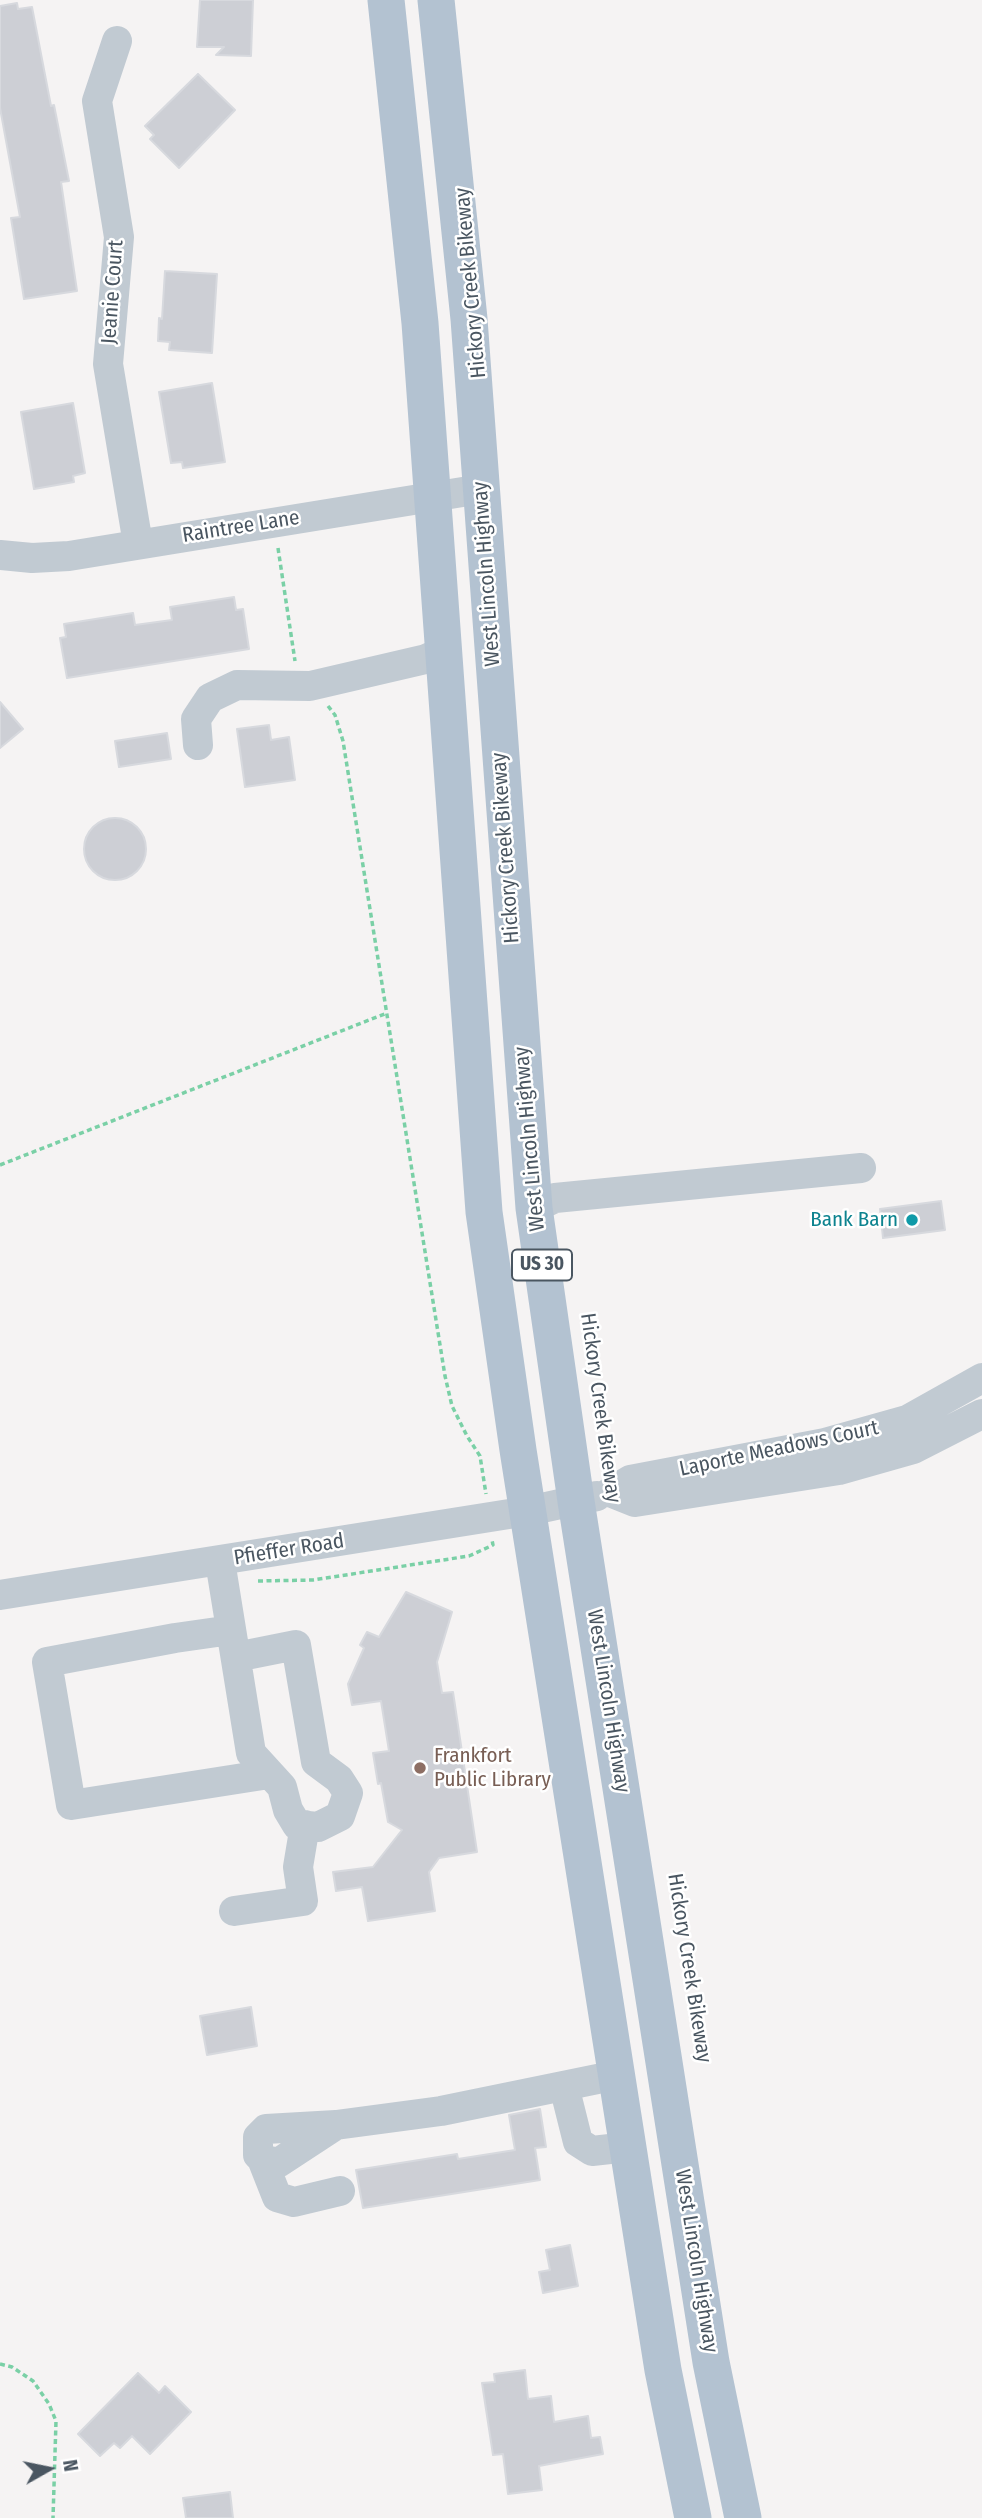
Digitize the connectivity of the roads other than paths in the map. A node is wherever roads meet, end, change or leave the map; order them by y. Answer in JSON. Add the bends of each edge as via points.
{"nodes":[{"id":1,"x":386,"y":0,"type":"edge"},
{"id":2,"x":436,"y":0,"type":"edge"},
{"id":3,"x":117,"y":41,"type":"dead end"},
{"id":4,"x":481,"y":489,"type":"junction"},
{"id":5,"x":432,"y":496,"type":"junction"},
{"id":6,"x":138,"y":544,"type":"junction"},
{"id":7,"x":0,"y":555,"type":"edge"},
{"id":8,"x":444,"y":651,"type":"junction"},
{"id":9,"x":198,"y":745,"type":"dead end"},
{"id":10,"x":862,"y":1168,"type":"dead end"},
{"id":11,"x":534,"y":1208,"type":"junction"},
{"id":12,"x":982,"y":1378,"type":"edge"},
{"id":13,"x":982,"y":1414,"type":"edge"},
{"id":14,"x":593,"y":1497,"type":"junction"},
{"id":15,"x":528,"y":1511,"type":"junction"},
{"id":16,"x":222,"y":1571,"type":"junction"},
{"id":17,"x":0,"y":1595,"type":"edge"},
{"id":18,"x":233,"y":1644,"type":"junction"},
{"id":19,"x":316,"y":1762,"type":"junction"},
{"id":20,"x":275,"y":1781,"type":"junction"},
{"id":21,"x":305,"y":1825,"type":"junction"},
{"id":22,"x":234,"y":1911,"type":"dead end"},
{"id":23,"x":617,"y":2075,"type":"junction"},
{"id":24,"x":564,"y":2086,"type":"junction"},
{"id":25,"x":628,"y":2147,"type":"junction"},
{"id":26,"x":340,"y":2191,"type":"dead end"},
{"id":27,"x":693,"y":2518,"type":"edge"},
{"id":28,"x":743,"y":2518,"type":"edge"}],
"edges":[{"from":1,"to":5,"type":"main road","number":"US 30","via":[[420,323]]},
{"from":2,"to":4,"type":"main road","name":"West Lincoln Highway","number":"US 30","via":[[469,319]]},
{"from":3,"to":6,"type":"street","name":"Jeanie Court","via":[[97,101],[119,237],[108,364]]},
{"from":4,"to":5,"type":"street","name":"Raintree Lane"},
{"from":4,"to":11,"type":"main road","name":"West Lincoln Highway","number":"US 30"},
{"from":5,"to":6,"type":"street","name":"Raintree Lane"},
{"from":5,"to":8,"type":"main road","number":"US 30"},
{"from":6,"to":7,"type":"street","name":"Raintree Lane","via":[[52,558]]},
{"from":8,"to":9,"type":"street","via":[[310,686],[237,685],[210,698],[196,719]]},
{"from":8,"to":15,"type":"main road","number":"US 30","via":[[484,1212]]},
{"from":10,"to":11,"type":"street","via":[[555,1198]]},
{"from":11,"to":14,"type":"main road","name":"West Lincoln Highway","number":"US 30"},
{"from":12,"to":14,"type":"street","name":"Laporte Meadows Court","via":[[907,1420],[825,1443],[630,1480]]},
{"from":13,"to":14,"type":"street","name":"Laporte Meadows Court","via":[[913,1449],[839,1470],[635,1502]]},
{"from":14,"to":15,"type":"street","name":"Pfieffer Road"},
{"from":14,"to":28,"type":"main road","name":"West Lincoln Highway","number":"US 30","via":[[711,2362]]},
{"from":15,"to":16,"type":"street","name":"Pfieffer Road"},
{"from":15,"to":23,"type":"main road","number":"US 30"},
{"from":16,"to":17,"type":"street","name":"Pfieffer Road"},
{"from":16,"to":18,"type":"street"},
{"from":18,"to":19,"type":"street","via":[[296,1645]]},
{"from":18,"to":20,"type":"street","via":[[251,1753]]},
{"from":18,"to":20,"type":"street","via":[[175,1638],[47,1662],[71,1805]]},
{"from":19,"to":20,"type":"street"},
{"from":19,"to":21,"type":"street","via":[[340,1779],[348,1793],[340,1816],[318,1827]]},
{"from":20,"to":21,"type":"street","via":[[297,1825]]},
{"from":21,"to":22,"type":"street","via":[[298,1867],[303,1900]]},
{"from":23,"to":24,"type":"street"},
{"from":23,"to":25,"type":"main road","number":"US 30"},
{"from":24,"to":25,"type":"street","via":[[578,2142],[592,2151]]},
{"from":24,"to":26,"type":"street","via":[[441,2111],[266,2129],[258,2137],[258,2155],[277,2197],[294,2202]]},
{"from":25,"to":27,"type":"main road","number":"US 30","via":[[663,2370]]}]}
